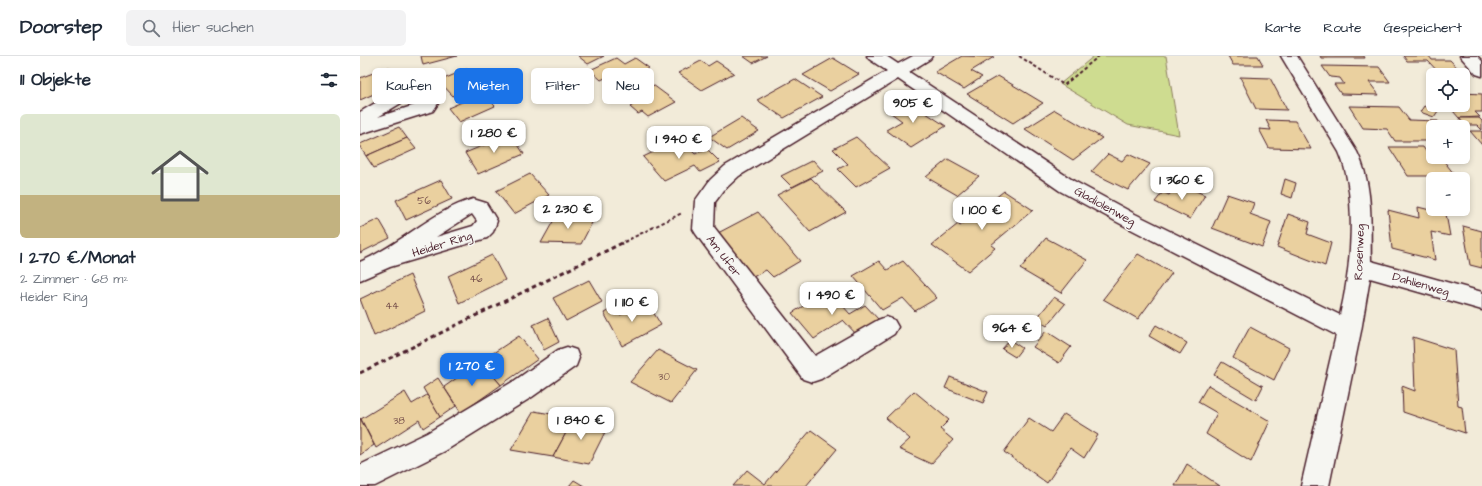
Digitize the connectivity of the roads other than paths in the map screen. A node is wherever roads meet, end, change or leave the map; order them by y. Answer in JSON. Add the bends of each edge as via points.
{"nodes":[{"id":1,"x":875,"y":56,"type":"edge"},
{"id":2,"x":924,"y":56,"type":"edge"},
{"id":3,"x":1289,"y":56,"type":"edge"},
{"id":4,"x":1468,"y":56,"type":"edge"},
{"id":5,"x":898,"y":71,"type":"junction"},
{"id":6,"x":1482,"y":71,"type":"edge"},
{"id":7,"x":360,"y":120,"type":"edge"},
{"id":8,"x":360,"y":128,"type":"edge"},
{"id":9,"x":383,"y":261,"type":"dead end"},
{"id":10,"x":1360,"y":267,"type":"junction"},
{"id":11,"x":360,"y":271,"type":"edge"},
{"id":12,"x":1482,"y":301,"type":"edge"},
{"id":13,"x":886,"y":327,"type":"dead end"},
{"id":14,"x":1349,"y":331,"type":"junction"},
{"id":15,"x":567,"y":358,"type":"dead end"},
{"id":16,"x":360,"y":479,"type":"edge"},
{"id":17,"x":1315,"y":486,"type":"edge"}],
"edges":[{"from":1,"to":5,"type":"street","name":"Gladiolenweg"},
{"from":2,"to":5,"type":"street"},
{"from":3,"to":10,"type":"street","name":"Rosenweg","via":[[1354,165],[1360,203]]},
{"from":4,"to":6,"type":"street"},
{"from":5,"to":13,"type":"street","name":"Am Ufer","via":[[732,171],[705,201],[703,229],[812,371]]},
{"from":5,"to":14,"type":"street","name":"Gladiolenweg","via":[[1067,186]]},
{"from":7,"to":8,"type":"street","via":[[410,90],[424,88],[427,91],[430,102],[427,107]]},
{"from":9,"to":11,"type":"street"},
{"from":10,"to":12,"type":"street","name":"Dahlienweg"},
{"from":10,"to":14,"type":"street","name":"Rosenweg"},
{"from":14,"to":17,"type":"street","name":"Rosenweg"},
{"from":15,"to":16,"type":"street","via":[[523,389],[436,442]]}]}
